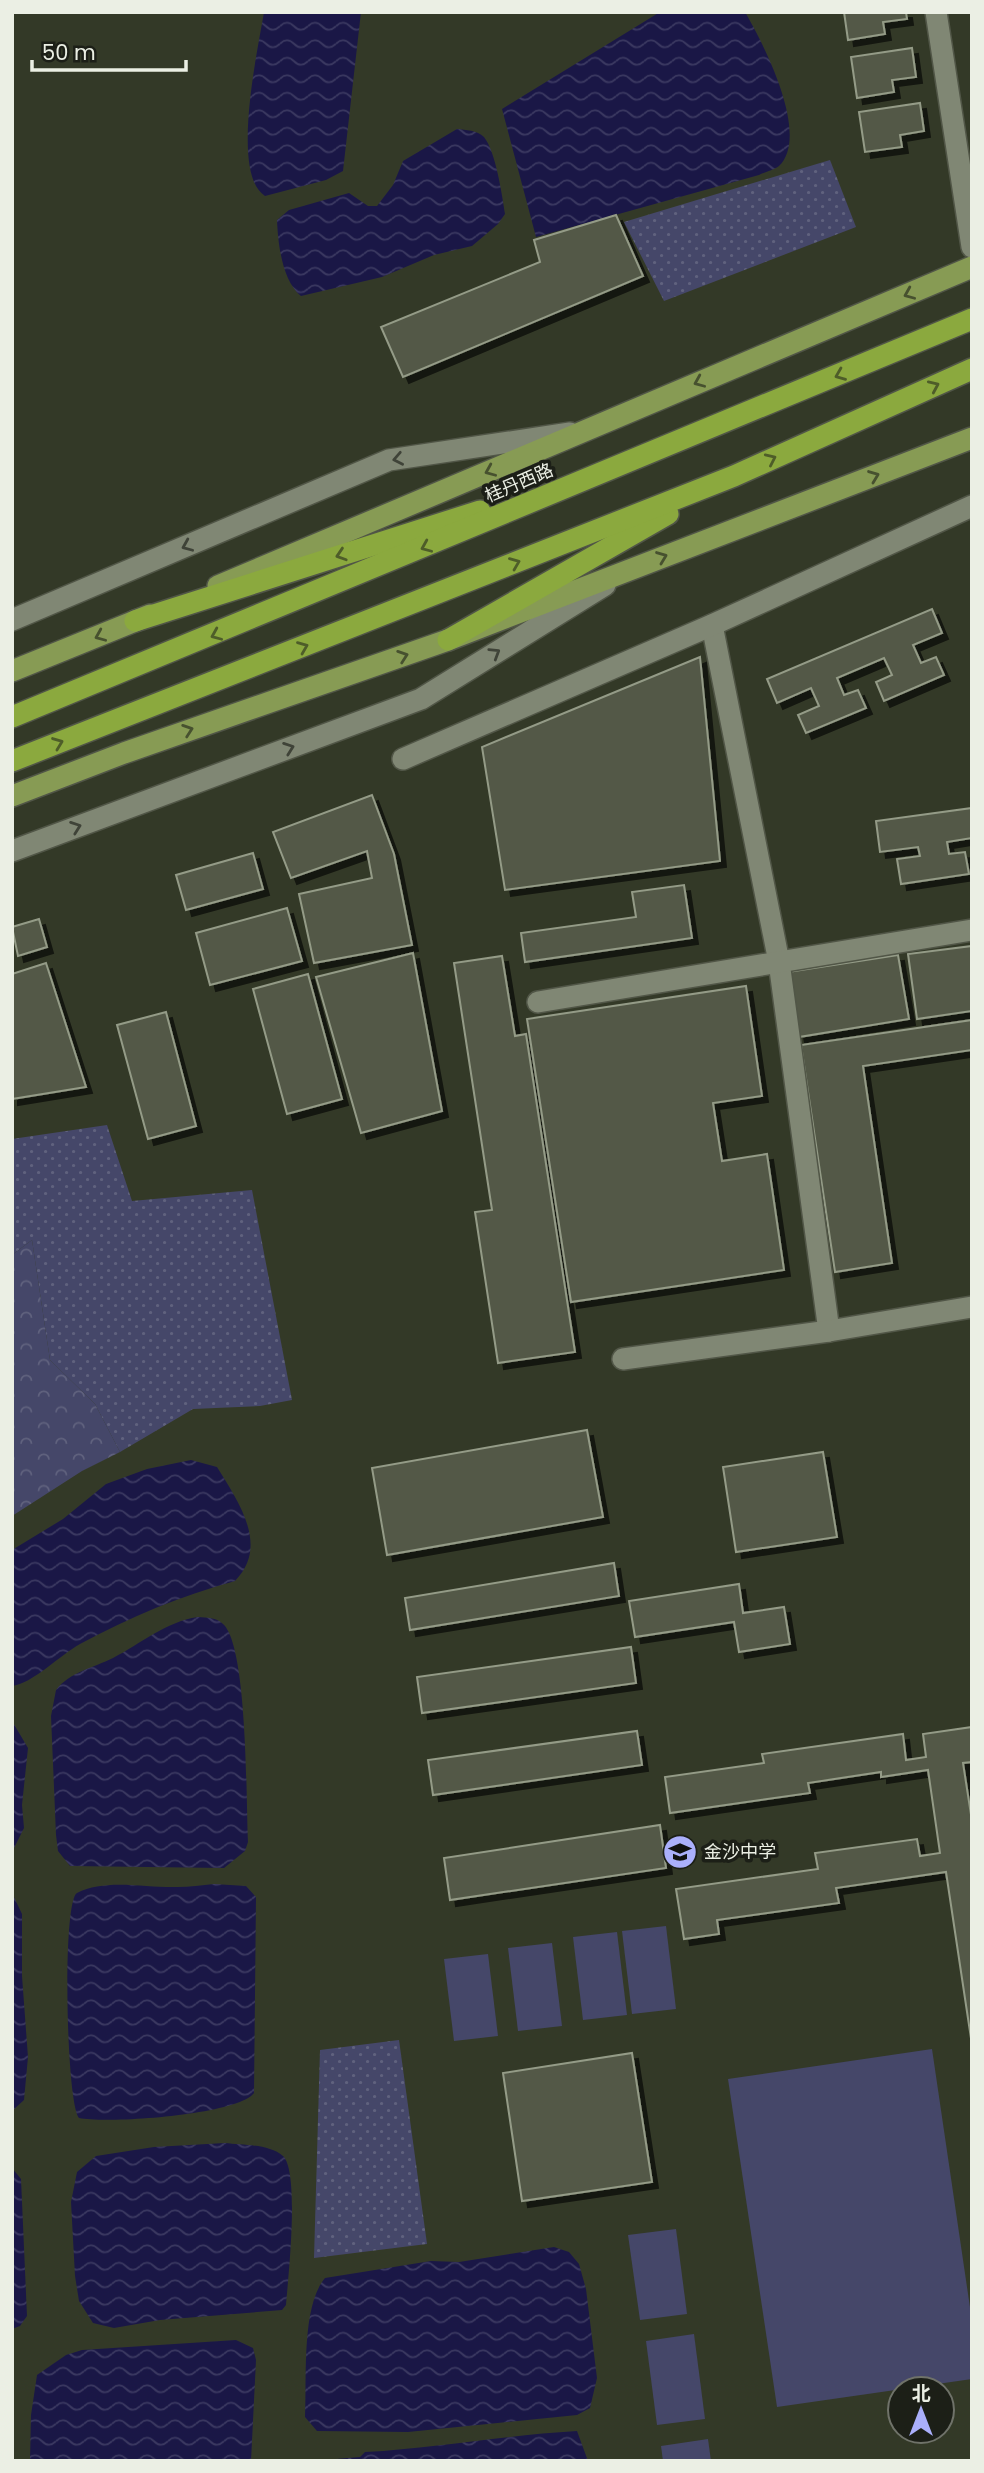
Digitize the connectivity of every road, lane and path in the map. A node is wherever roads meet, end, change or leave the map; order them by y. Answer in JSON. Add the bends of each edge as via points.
{"nodes":[{"id":1,"x":936,"y":12,"type":"edge"},
{"id":2,"x":966,"y":166,"type":"edge"},
{"id":3,"x":972,"y":247,"type":"edge"},
{"id":4,"x":972,"y":267,"type":"edge"},
{"id":5,"x":972,"y":319,"type":"edge"},
{"id":6,"x":972,"y":369,"type":"edge"},
{"id":7,"x":586,"y":430,"type":"junction"},
{"id":8,"x":972,"y":438,"type":"edge"},
{"id":9,"x":615,"y":467,"type":"junction"},
{"id":10,"x":734,"y":476,"type":"junction"},
{"id":11,"x":972,"y":506,"type":"edge"},
{"id":12,"x":631,"y":569,"type":"junction"},
{"id":13,"x":12,"y":620,"type":"edge"},
{"id":14,"x":135,"y":621,"type":"junction"},
{"id":15,"x":712,"y":625,"type":"junction"},
{"id":16,"x":448,"y":640,"type":"junction"},
{"id":17,"x":12,"y":671,"type":"edge"},
{"id":18,"x":12,"y":717,"type":"edge"},
{"id":19,"x":403,"y":759,"type":"dead end"},
{"id":20,"x":12,"y":761,"type":"edge"},
{"id":21,"x":12,"y":796,"type":"edge"},
{"id":22,"x":13,"y":848,"type":"edge"},
{"id":23,"x":972,"y":930,"type":"edge"},
{"id":24,"x":779,"y":962,"type":"junction"},
{"id":25,"x":538,"y":1002,"type":"dead end"},
{"id":26,"x":972,"y":1307,"type":"edge"},
{"id":27,"x":829,"y":1331,"type":"junction"},
{"id":28,"x":623,"y":1359,"type":"dead end"}],
"edges":[{"from":1,"to":2,"type":"street"},
{"from":2,"to":3,"type":"street"},
{"from":4,"to":7,"type":"main road","one_way":true},
{"from":5,"to":9,"type":"highway","name":"桂丹西路","one_way":true},
{"from":10,"to":6,"type":"highway","one_way":true},
{"from":7,"to":13,"type":"street","one_way":true,"via":[[389,460]]},
{"from":7,"to":14,"type":"main road","one_way":true},
{"from":12,"to":8,"type":"main road","one_way":true},
{"from":9,"to":14,"type":"highway","one_way":true},
{"from":9,"to":18,"type":"highway","name":"桂丹西路","one_way":true},
{"from":10,"to":16,"type":"highway"},
{"from":20,"to":10,"type":"highway","one_way":true},
{"from":11,"to":15,"type":"street"},
{"from":12,"to":16,"type":"main road"},
{"from":22,"to":12,"type":"street","one_way":true,"via":[[421,699]]},
{"from":14,"to":17,"type":"main road","one_way":true},
{"from":15,"to":19,"type":"street"},
{"from":15,"to":24,"type":"street"},
{"from":21,"to":16,"type":"main road","one_way":true},
{"from":23,"to":24,"type":"street"},
{"from":24,"to":25,"type":"street"},
{"from":24,"to":27,"type":"street"},
{"from":26,"to":27,"type":"street"},
{"from":27,"to":28,"type":"street"}]}
